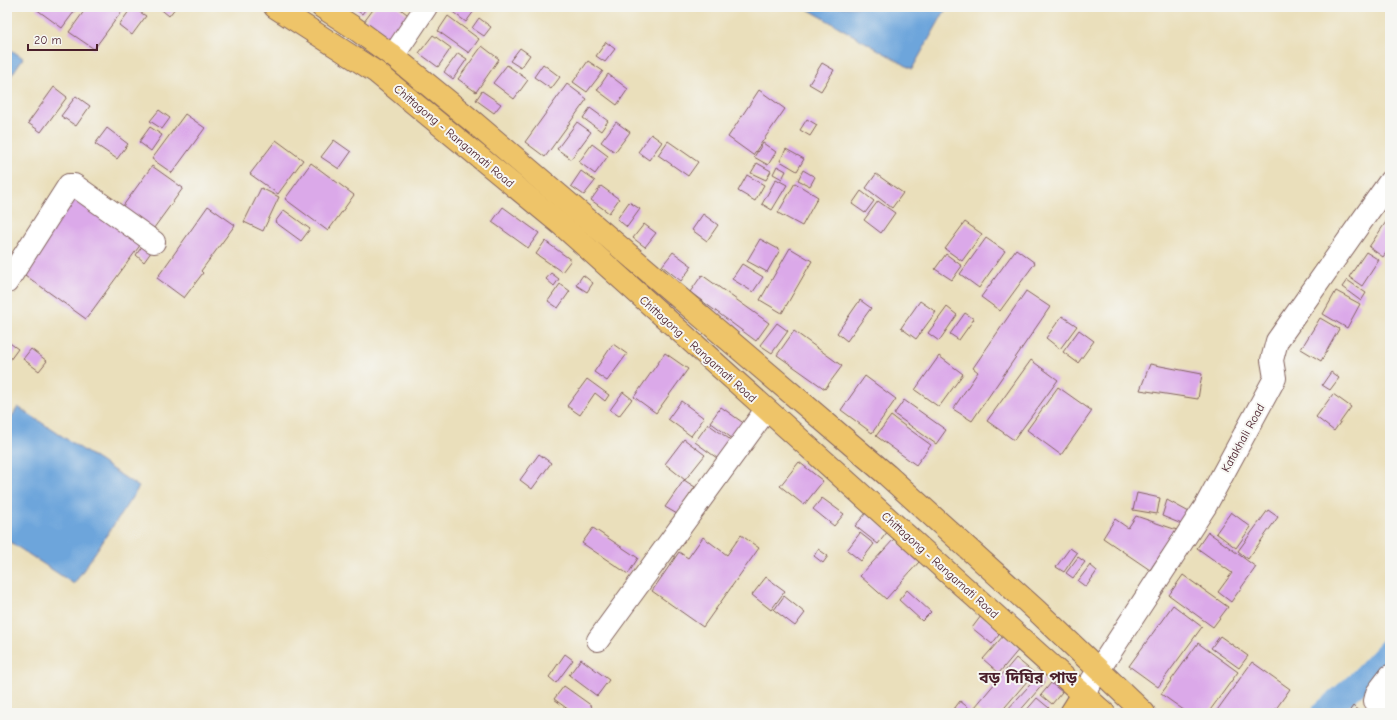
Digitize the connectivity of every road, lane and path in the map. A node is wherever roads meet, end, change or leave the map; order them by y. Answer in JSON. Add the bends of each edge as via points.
{"nodes":[{"id":1,"x":275,"y":7,"type":"edge"},
{"id":2,"x":322,"y":7,"type":"edge"},
{"id":3,"x":426,"y":7,"type":"edge"},
{"id":4,"x":393,"y":56,"type":"junction"},
{"id":5,"x":1390,"y":181,"type":"edge"},
{"id":6,"x":154,"y":242,"type":"dead end"},
{"id":7,"x":7,"y":282,"type":"edge"},
{"id":8,"x":766,"y":410,"type":"junction"},
{"id":9,"x":598,"y":640,"type":"dead end"},
{"id":10,"x":1099,"y":670,"type":"junction"},
{"id":11,"x":1390,"y":676,"type":"edge"},
{"id":12,"x":1083,"y":694,"type":"junction"},
{"id":13,"x":1071,"y":713,"type":"edge"},
{"id":14,"x":1104,"y":713,"type":"edge"},
{"id":15,"x":1144,"y":713,"type":"edge"},
{"id":16,"x":1386,"y":713,"type":"edge"}],
"edges":[{"from":1,"to":8,"type":"main road","name":"Chittagong - Rangamati Road","via":[[376,72],[563,226]]},
{"from":2,"to":4,"type":"main road","name":"Chittagong - Rangamati Road"},
{"from":3,"to":4,"type":"street"},
{"from":4,"to":10,"type":"main road","name":"Chittagong - Rangamati Road","via":[[887,475]]},
{"from":5,"to":10,"type":"street","name":"Katakhali Road","via":[[1277,341],[1272,360],[1275,378],[1205,507]]},
{"from":6,"to":7,"type":"street","via":[[74,185],[69,185]]},
{"from":8,"to":9,"type":"street"},
{"from":8,"to":12,"type":"main road","name":"Chittagong - Rangamati Road"},
{"from":10,"to":12,"type":"street","name":"Katakhali Road"},
{"from":10,"to":15,"type":"main road","name":"Chittagong - Rangamati Road"},
{"from":11,"to":16,"type":"street","via":[[1377,693],[1375,701]]},
{"from":12,"to":13,"type":"main road"},
{"from":12,"to":14,"type":"main road","name":"Chittagong - Rangamati Road"}]}
